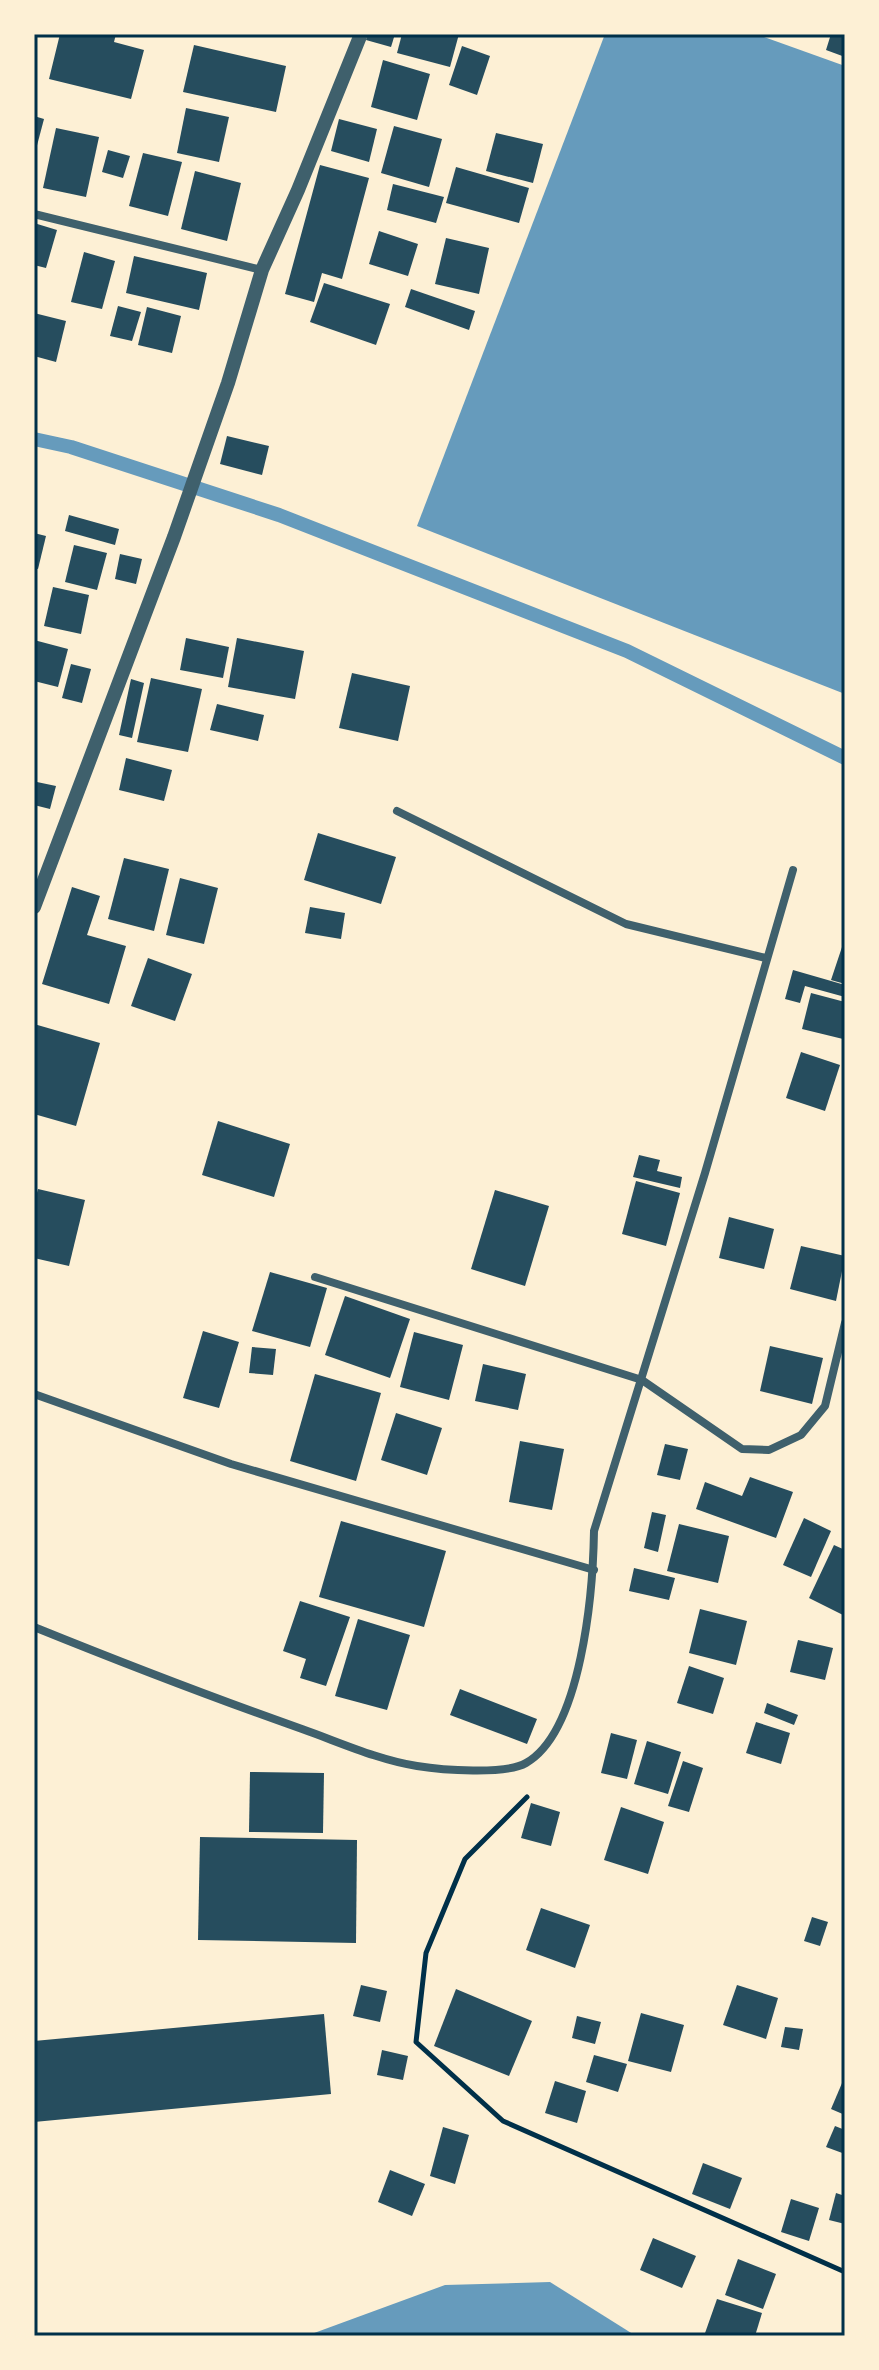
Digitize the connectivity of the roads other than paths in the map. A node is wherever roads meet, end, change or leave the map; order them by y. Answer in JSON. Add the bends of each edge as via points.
{"nodes":[{"id":1,"x":361,"y":34,"type":"edge"},
{"id":2,"x":34,"y":214,"type":"edge"},
{"id":3,"x":262,"y":270,"type":"junction"},
{"id":4,"x":397,"y":811,"type":"dead end"},
{"id":5,"x":793,"y":870,"type":"dead end"},
{"id":6,"x":34,"y":907,"type":"edge"},
{"id":7,"x":766,"y":958,"type":"junction"},
{"id":8,"x":315,"y":1277,"type":"dead end"},
{"id":9,"x":845,"y":1323,"type":"edge"},
{"id":10,"x":642,"y":1380,"type":"junction"},
{"id":11,"x":34,"y":1394,"type":"edge"},
{"id":12,"x":594,"y":1570,"type":"junction"},
{"id":13,"x":34,"y":1627,"type":"edge"}],
"edges":[{"from":1,"to":3,"type":"street"},
{"from":2,"to":3,"type":"street"},
{"from":3,"to":6,"type":"street","via":[[174,537]]},
{"from":4,"to":7,"type":"street","via":[[626,924]]},
{"from":5,"to":7,"type":"street"},
{"from":7,"to":10,"type":"street"},
{"from":8,"to":10,"type":"street"},
{"from":9,"to":10,"type":"street","via":[[825,1406],[801,1435],[769,1450],[742,1449]]},
{"from":10,"to":12,"type":"street","via":[[594,1531]]},
{"from":11,"to":12,"type":"street","via":[[231,1464]]},
{"from":12,"to":13,"type":"street","via":[[577,1671],[551,1742],[524,1765],[477,1771],[416,1766],[377,1755],[191,1690]]}]}
